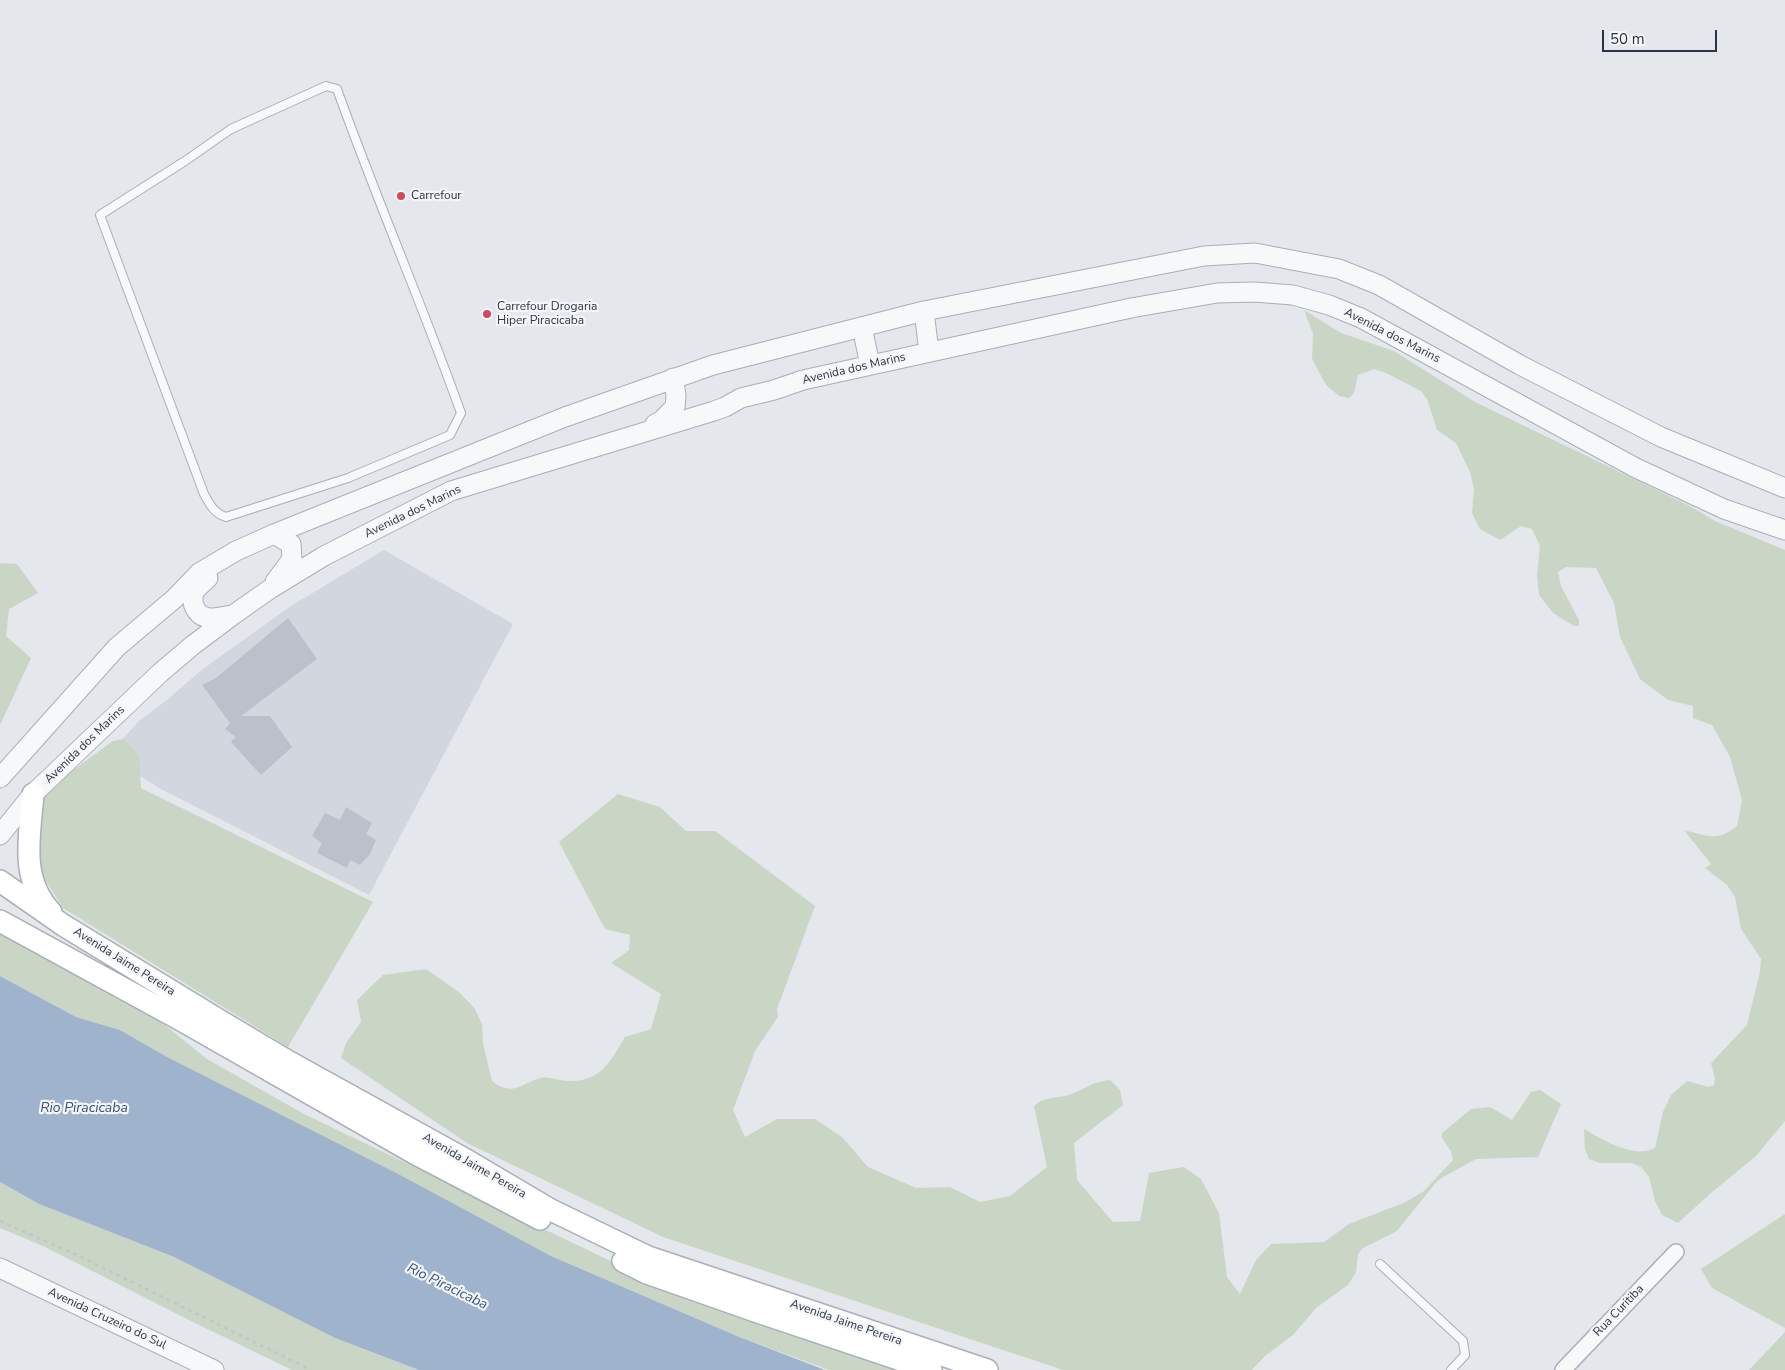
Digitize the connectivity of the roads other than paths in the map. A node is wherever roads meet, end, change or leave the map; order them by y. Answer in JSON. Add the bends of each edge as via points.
{"nodes":[{"id":1,"x":100,"y":215,"type":"joint"},
{"id":2,"x":924,"y":311,"type":"junction"},
{"id":3,"x":862,"y":327,"type":"junction"},
{"id":4,"x":929,"y":352,"type":"junction"},
{"id":5,"x":870,"y":366,"type":"junction"},
{"id":6,"x":673,"y":378,"type":"junction"},
{"id":7,"x":636,"y":435,"type":"junction"},
{"id":8,"x":1785,"y":488,"type":"edge"},
{"id":9,"x":1785,"y":530,"type":"edge"},
{"id":10,"x":274,"y":534,"type":"junction"},
{"id":11,"x":236,"y":551,"type":"junction"},
{"id":12,"x":270,"y":589,"type":"junction"},
{"id":13,"x":233,"y":615,"type":"junction"},
{"id":14,"x":0,"y":778,"type":"edge"},
{"id":15,"x":33,"y":794,"type":"junction"},
{"id":16,"x":0,"y":835,"type":"edge"},
{"id":17,"x":0,"y":881,"type":"edge"},
{"id":18,"x":0,"y":921,"type":"edge"},
{"id":19,"x":63,"y":925,"type":"junction"},
{"id":20,"x":1676,"y":1252,"type":"dead end"},
{"id":21,"x":1380,"y":1264,"type":"dead end"},
{"id":22,"x":0,"y":1268,"type":"edge"},
{"id":23,"x":214,"y":1370,"type":"edge"},
{"id":24,"x":931,"y":1370,"type":"edge"},
{"id":25,"x":987,"y":1370,"type":"edge"},
{"id":26,"x":1452,"y":1370,"type":"edge"},
{"id":27,"x":1563,"y":1370,"type":"edge"}],
"edges":[{"from":1,"to":1,"type":"lane","via":[[231,129],[326,86],[335,87],[461,413],[450,435],[348,478],[226,517],[218,514],[204,494]]},
{"from":2,"to":3,"type":"street"},
{"from":2,"to":4,"type":"street"},
{"from":2,"to":8,"type":"street","via":[[1204,256],[1255,253],[1321,265],[1379,286],[1520,365],[1661,437]]},
{"from":3,"to":5,"type":"street"},
{"from":3,"to":6,"type":"street"},
{"from":4,"to":5,"type":"street","name":"Avenida dos Marins"},
{"from":4,"to":9,"type":"street","name":"Avenida dos Marins","via":[[1131,308],[1217,293],[1293,295],[1362,318],[1636,468],[1724,509]]},
{"from":5,"to":7,"type":"street","name":"Avenida dos Marins","via":[[803,380]]},
{"from":6,"to":7,"type":"street","via":[[675,407],[662,420]]},
{"from":6,"to":10,"type":"street","via":[[565,417]]},
{"from":7,"to":12,"type":"street","name":"Avenida dos Marins","via":[[451,491],[324,556]]},
{"from":10,"to":11,"type":"street"},
{"from":10,"to":12,"type":"street","via":[[291,544],[292,559]]},
{"from":11,"to":13,"type":"street","via":[[194,592],[193,604],[195,610],[210,619]]},
{"from":11,"to":14,"type":"street","via":[[199,573],[174,599],[117,647]]},
{"from":12,"to":13,"type":"street","name":"Avenida dos Marins"},
{"from":13,"to":15,"type":"street","name":"Avenida dos Marins","via":[[160,673]]},
{"from":15,"to":16,"type":"street","name":"Avenida dos Marins"},
{"from":15,"to":19,"type":"main road","via":[[28,854],[32,881],[44,905]]},
{"from":17,"to":19,"type":"main road","name":"Avenida Jaime Pereira"},
{"from":18,"to":24,"type":"main road","name":"Avenida Jaime Pereira","via":[[414,1153],[647,1272]]},
{"from":19,"to":25,"type":"main road","name":"Avenida Jaime Pereira","via":[[291,1063],[551,1210],[621,1244],[648,1257]]},
{"from":20,"to":27,"type":"street","name":"Rua Curitiba"},
{"from":21,"to":26,"type":"lane","via":[[1463,1341],[1465,1355]]},
{"from":22,"to":23,"type":"street","name":"Avenida Cruzeiro do Sul"}]}
